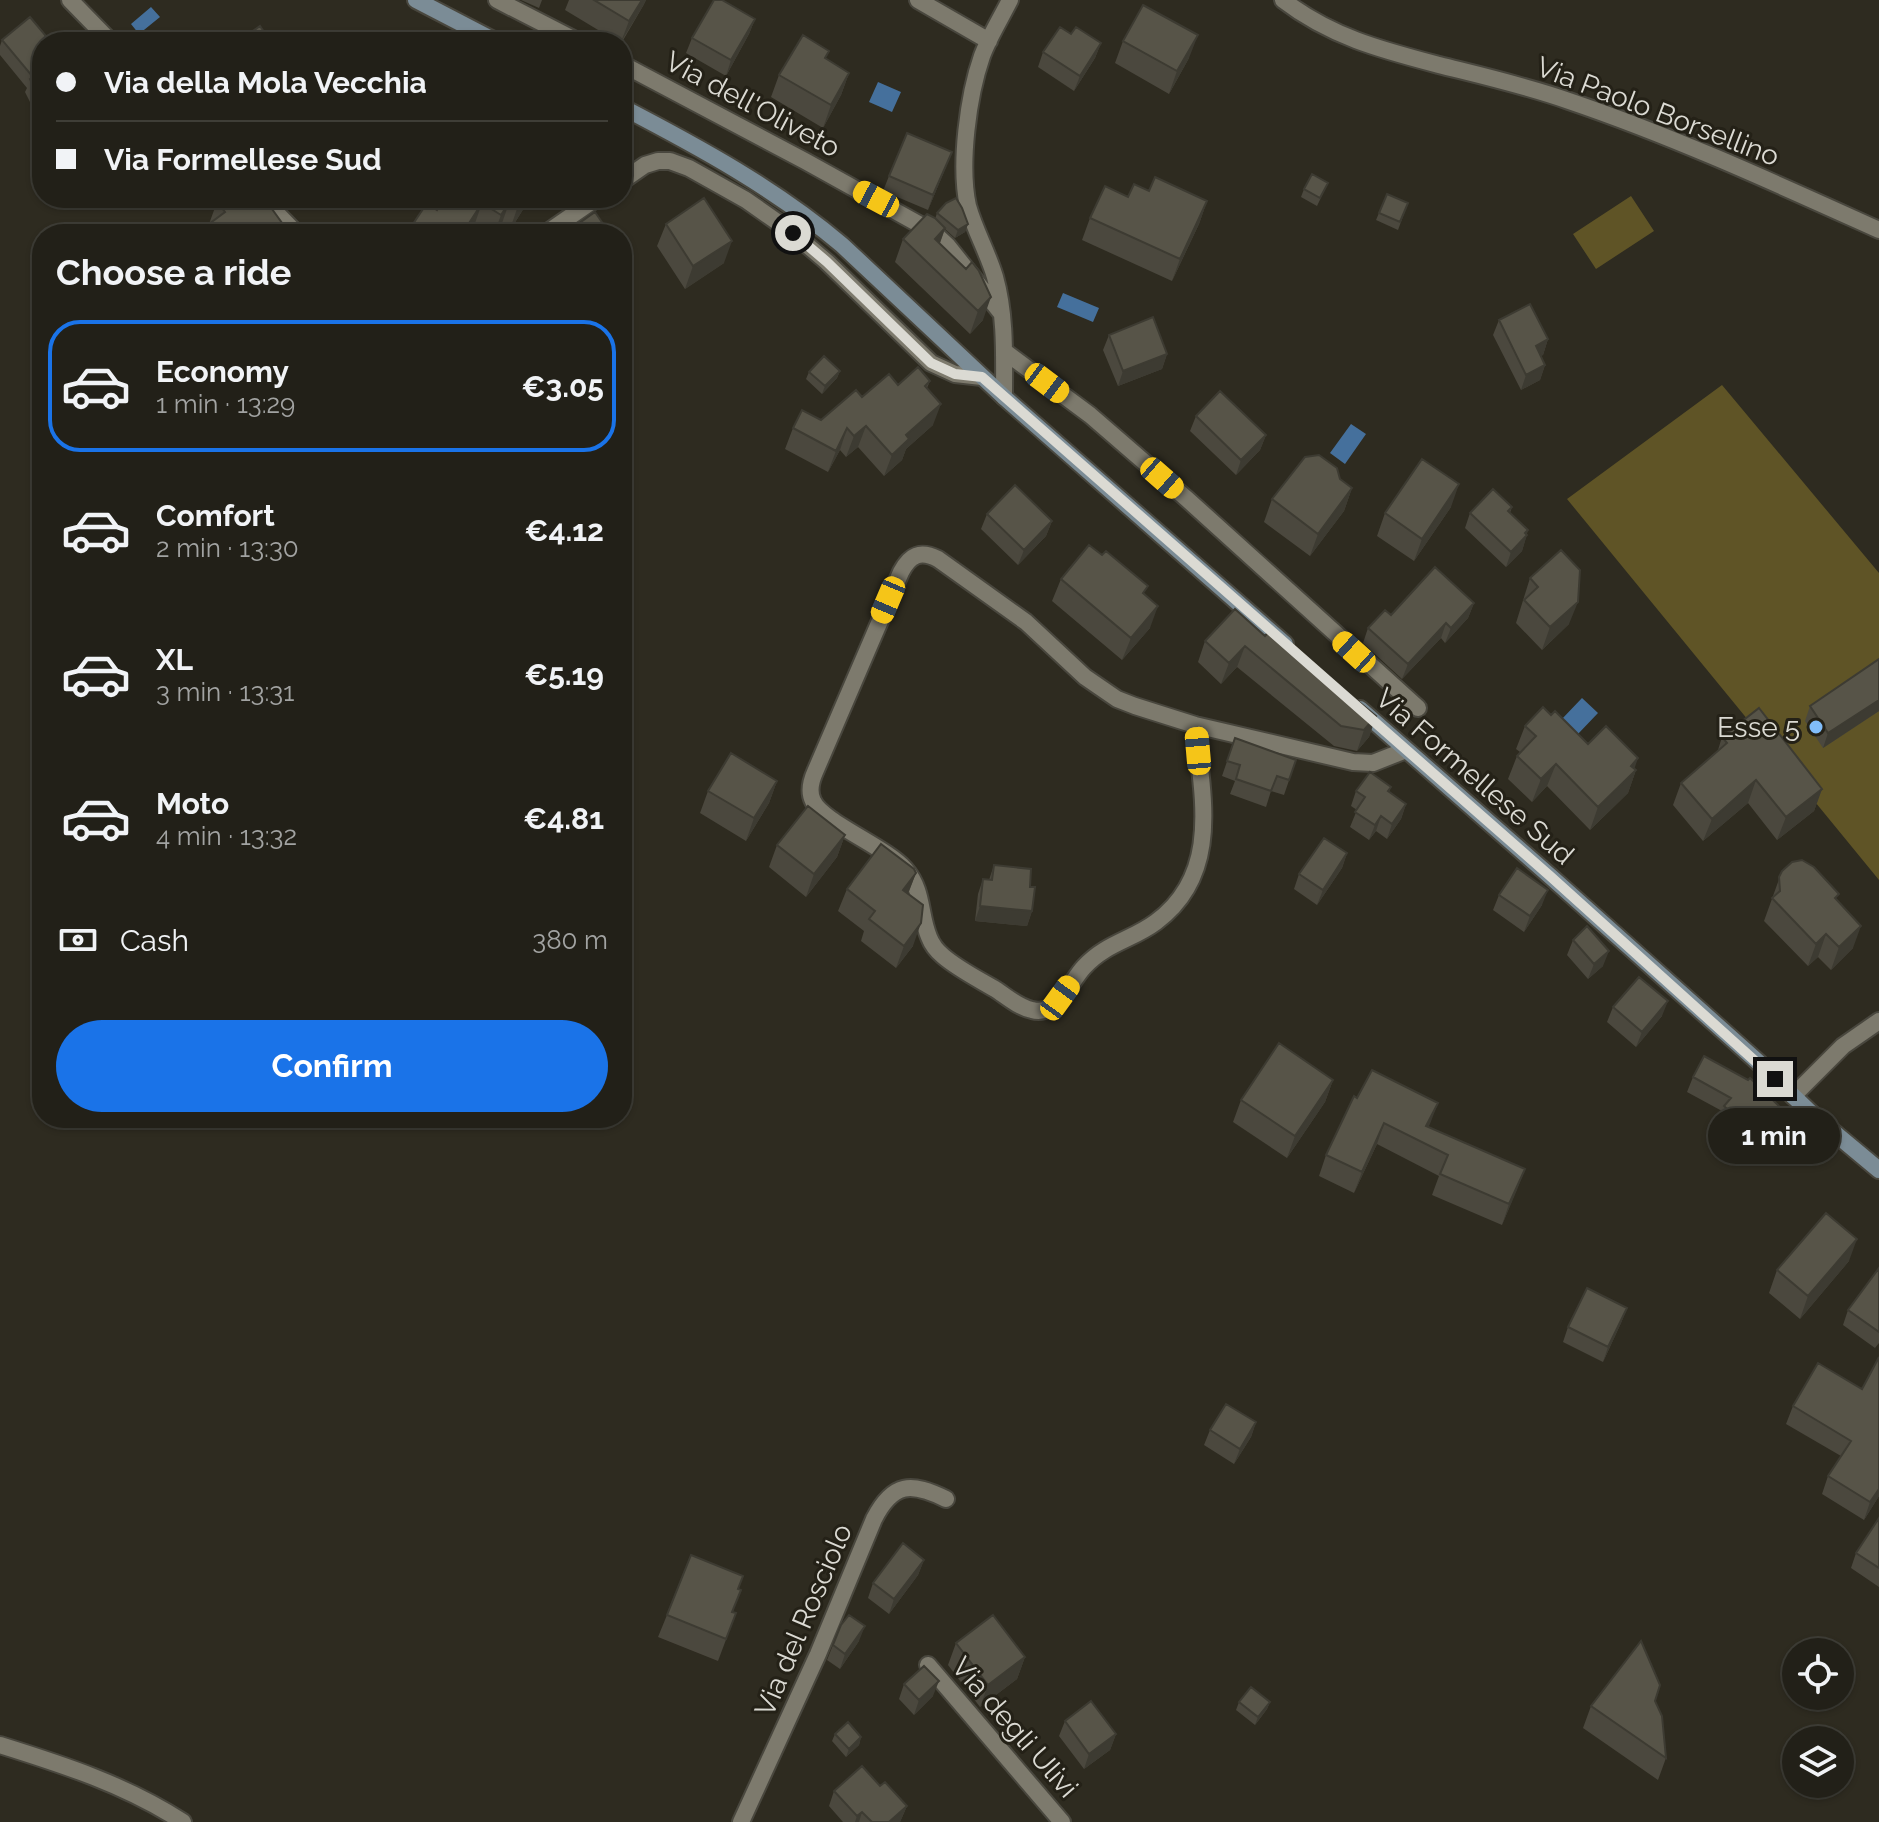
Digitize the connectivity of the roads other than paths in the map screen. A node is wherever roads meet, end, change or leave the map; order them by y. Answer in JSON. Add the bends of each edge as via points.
{"nodes":[{"id":1,"x":70,"y":0,"type":"edge"},
{"id":2,"x":416,"y":0,"type":"edge"},
{"id":3,"x":497,"y":0,"type":"edge"},
{"id":4,"x":918,"y":0,"type":"edge"},
{"id":5,"x":1010,"y":0,"type":"edge"},
{"id":6,"x":1283,"y":0,"type":"edge"},
{"id":7,"x":101,"y":32,"type":"edge"},
{"id":8,"x":478,"y":32,"type":"edge"},
{"id":9,"x":559,"y":32,"type":"edge"},
{"id":10,"x":989,"y":41,"type":"junction"},
{"id":11,"x":632,"y":69,"type":"edge"},
{"id":12,"x":632,"y":112,"type":"edge"},
{"id":13,"x":632,"y":174,"type":"edge"},
{"id":14,"x":272,"y":208,"type":"edge"},
{"id":15,"x":583,"y":208,"type":"edge"},
{"id":16,"x":287,"y":224,"type":"edge"},
{"id":17,"x":559,"y":224,"type":"edge"},
{"id":18,"x":1879,"y":230,"type":"edge"},
{"id":19,"x":1002,"y":314,"type":"junction"},
{"id":20,"x":1004,"y":351,"type":"junction"},
{"id":21,"x":982,"y":377,"type":"junction"},
{"id":22,"x":1004,"y":397,"type":"junction"},
{"id":23,"x":1300,"y":656,"type":"edge"},
{"id":24,"x":1347,"y":698,"type":"edge"},
{"id":25,"x":1418,"y":708,"type":"dead end"},
{"id":26,"x":1195,"y":725,"type":"junction"},
{"id":27,"x":1406,"y":750,"type":"junction"},
{"id":28,"x":1879,"y":1021,"type":"edge"},
{"id":29,"x":1793,"y":1096,"type":"junction"},
{"id":30,"x":1878,"y":1168,"type":"edge"},
{"id":31,"x":946,"y":1499,"type":"dead end"},
{"id":32,"x":928,"y":1665,"type":"edge"},
{"id":33,"x":0,"y":1745,"type":"edge"},
{"id":34,"x":183,"y":1822,"type":"edge"},
{"id":35,"x":741,"y":1822,"type":"edge"},
{"id":36,"x":1062,"y":1822,"type":"edge"}],
"edges":[{"from":1,"to":7,"type":"street"},
{"from":2,"to":8,"type":"street"},
{"from":3,"to":9,"type":"street"},
{"from":4,"to":10,"type":"street"},
{"from":5,"to":10,"type":"street"},
{"from":6,"to":18,"type":"street","name":"Via Paolo Borsellino","via":[[1351,39],[1604,113]]},
{"from":10,"to":19,"type":"street","via":[[973,91],[964,176],[968,206],[995,276]]},
{"from":11,"to":19,"type":"street","name":"Via dell'Oliveto","via":[[933,232]]},
{"from":12,"to":21,"type":"street","via":[[808,217]]},
{"from":13,"to":21,"type":"street","via":[[645,165],[670,161],[746,200],[800,238],[931,363],[955,374]]},
{"from":14,"to":16,"type":"street"},
{"from":15,"to":17,"type":"street"},
{"from":19,"to":20,"type":"street"},
{"from":20,"to":22,"type":"street"},
{"from":20,"to":25,"type":"street","via":[[1187,499]]},
{"from":21,"to":22,"type":"street"},
{"from":22,"to":23,"type":"street"},
{"from":24,"to":27,"type":"street","name":"Via Formellese Sud"},
{"from":26,"to":26,"type":"street","via":[[1109,694],[1014,613],[938,559],[919,554],[901,572],[815,772],[811,798],[820,811],[908,872],[939,953],[1024,1007],[1041,1012],[1056,1003],[1100,953],[1162,917],[1190,883],[1204,834]]},
{"from":26,"to":27,"type":"street","via":[[1353,762],[1373,763]]},
{"from":27,"to":29,"type":"street","name":"Via Formellese Sud"},
{"from":28,"to":29,"type":"street","via":[[1843,1046]]},
{"from":29,"to":30,"type":"street","name":"Via Formellese Sud"},
{"from":31,"to":35,"type":"street","name":"Via del Rosciolo","via":[[911,1487],[895,1492],[881,1506]]},
{"from":32,"to":36,"type":"street","name":"Via degli Ulivi"},
{"from":33,"to":34,"type":"street","via":[[104,1780]]}]}
